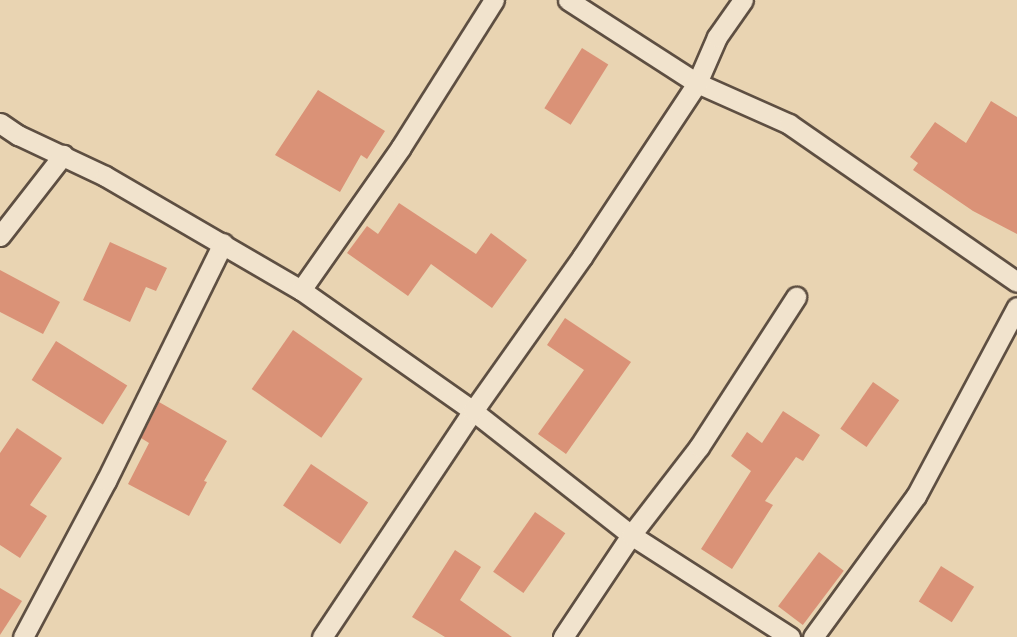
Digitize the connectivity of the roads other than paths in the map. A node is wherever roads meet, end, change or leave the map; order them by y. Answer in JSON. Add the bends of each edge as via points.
{"nodes":[{"id":1,"x":494,"y":0,"type":"edge"},
{"id":2,"x":568,"y":0,"type":"edge"},
{"id":3,"x":743,"y":0,"type":"edge"},
{"id":4,"x":697,"y":83,"type":"junction"},
{"id":5,"x":0,"y":123,"type":"edge"},
{"id":6,"x":63,"y":155,"type":"junction"},
{"id":7,"x":0,"y":236,"type":"edge"},
{"id":8,"x":223,"y":243,"type":"junction"},
{"id":9,"x":1017,"y":282,"type":"edge"},
{"id":10,"x":301,"y":290,"type":"junction"},
{"id":11,"x":796,"y":297,"type":"dead end"},
{"id":12,"x":1017,"y":307,"type":"edge"},
{"id":13,"x":473,"y":411,"type":"junction"},
{"id":14,"x":631,"y":535,"type":"junction"},
{"id":15,"x":23,"y":637,"type":"edge"},
{"id":16,"x":322,"y":637,"type":"edge"},
{"id":17,"x":564,"y":637,"type":"edge"},
{"id":18,"x":790,"y":637,"type":"edge"},
{"id":19,"x":813,"y":637,"type":"edge"}],
"edges":[{"from":1,"to":10,"type":"street","via":[[401,147]]},
{"from":2,"to":4,"type":"street"},
{"from":3,"to":4,"type":"street","via":[[717,37]]},
{"from":4,"to":9,"type":"street","via":[[789,124]]},
{"from":4,"to":13,"type":"street"},
{"from":5,"to":6,"type":"street"},
{"from":6,"to":7,"type":"street"},
{"from":6,"to":8,"type":"street"},
{"from":8,"to":10,"type":"street"},
{"from":8,"to":15,"type":"street"},
{"from":10,"to":13,"type":"street"},
{"from":11,"to":14,"type":"street","via":[[699,447]]},
{"from":12,"to":19,"type":"street","via":[[916,496]]},
{"from":13,"to":14,"type":"street"},
{"from":13,"to":16,"type":"street"},
{"from":14,"to":17,"type":"street"},
{"from":14,"to":18,"type":"street"}]}
